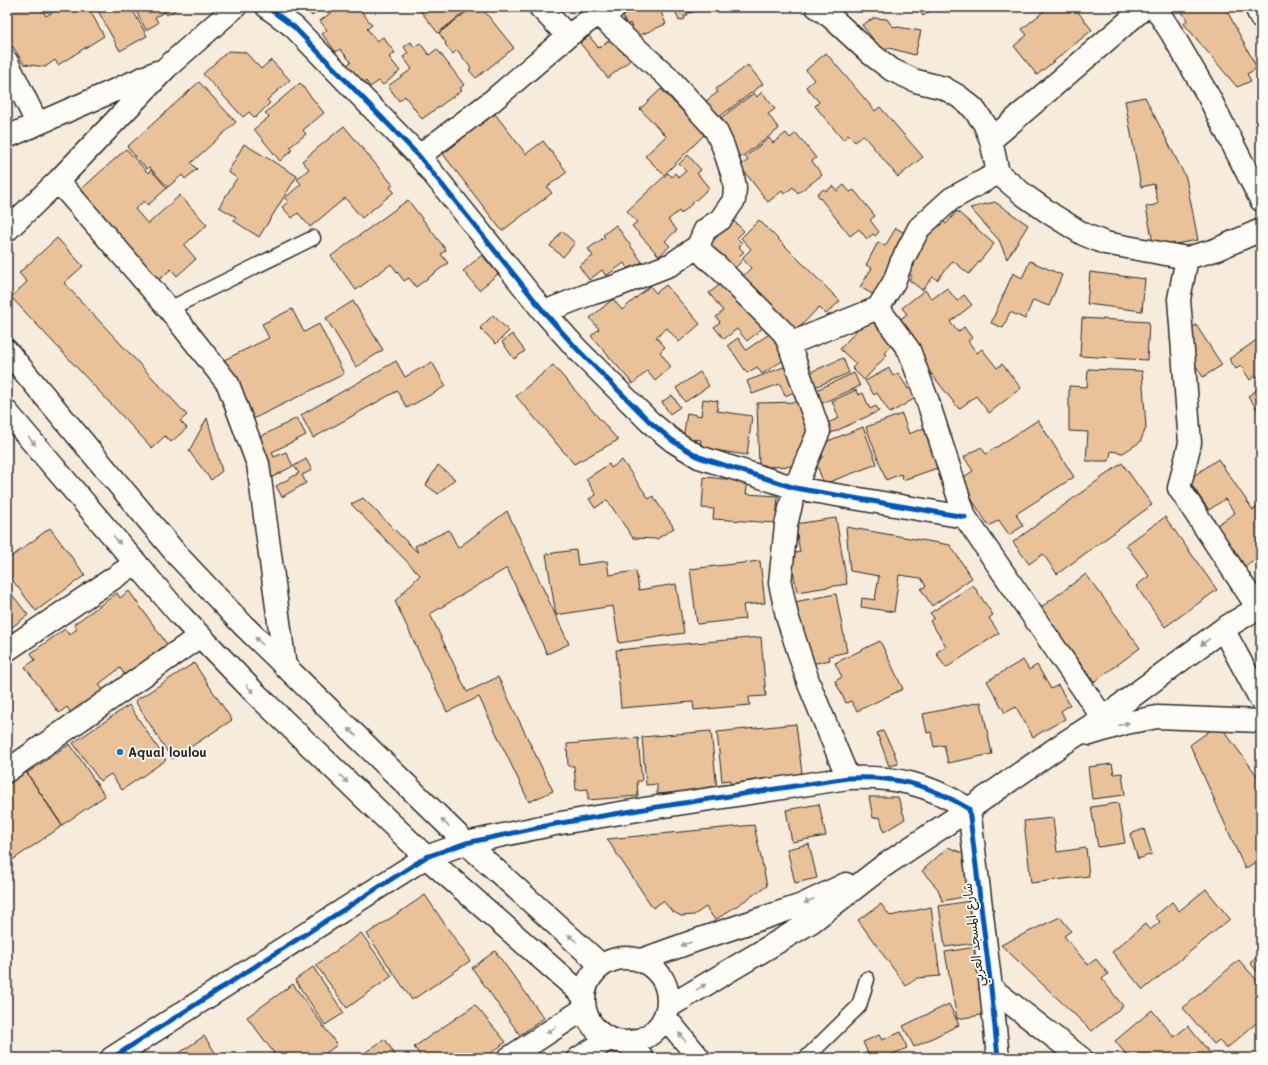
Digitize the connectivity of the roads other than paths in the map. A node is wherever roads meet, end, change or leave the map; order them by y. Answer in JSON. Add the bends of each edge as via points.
{"nodes":[{"id":1,"x":235,"y":7,"type":"edge"},
{"id":2,"x":266,"y":7,"type":"edge"},
{"id":3,"x":540,"y":7,"type":"edge"},
{"id":4,"x":817,"y":7,"type":"edge"},
{"id":5,"x":1256,"y":7,"type":"edge"},
{"id":6,"x":1156,"y":8,"type":"edge"},
{"id":7,"x":607,"y":10,"type":"edge"},
{"id":8,"x":1261,"y":18,"type":"edge"},
{"id":9,"x":568,"y":36,"type":"junction"},
{"id":10,"x":7,"y":62,"type":"edge"},
{"id":11,"x":166,"y":68,"type":"junction"},
{"id":12,"x":37,"y":123,"type":"junction"},
{"id":13,"x":7,"y":137,"type":"edge"},
{"id":14,"x":991,"y":140,"type":"junction"},
{"id":15,"x":419,"y":156,"type":"junction"},
{"id":16,"x":998,"y":173,"type":"junction"},
{"id":17,"x":58,"y":182,"type":"junction"},
{"id":18,"x":1261,"y":200,"type":"edge"},
{"id":19,"x":7,"y":230,"type":"edge"},
{"id":20,"x":1261,"y":230,"type":"edge"},
{"id":21,"x":313,"y":238,"type":"dead end"},
{"id":22,"x":698,"y":246,"type":"junction"},
{"id":23,"x":1187,"y":258,"type":"junction"},
{"id":24,"x":878,"y":308,"type":"junction"},
{"id":25,"x":169,"y":309,"type":"junction"},
{"id":26,"x":544,"y":312,"type":"junction"},
{"id":27,"x":789,"y":344,"type":"junction"},
{"id":28,"x":7,"y":351,"type":"edge"},
{"id":29,"x":7,"y":412,"type":"edge"},
{"id":30,"x":795,"y":488,"type":"junction"},
{"id":31,"x":965,"y":517,"type":"junction"},
{"id":32,"x":136,"y":563,"type":"junction"},
{"id":33,"x":1259,"y":607,"type":"edge"},
{"id":34,"x":1223,"y":629,"type":"junction"},
{"id":35,"x":200,"y":636,"type":"junction"},
{"id":36,"x":7,"y":650,"type":"edge"},
{"id":37,"x":285,"y":667,"type":"junction"},
{"id":38,"x":1261,"y":700,"type":"edge"},
{"id":39,"x":1103,"y":718,"type":"junction"},
{"id":40,"x":1261,"y":721,"type":"edge"},
{"id":41,"x":1060,"y":745,"type":"junction"},
{"id":42,"x":7,"y":771,"type":"edge"},
{"id":43,"x":848,"y":778,"type":"junction"},
{"id":44,"x":969,"y":810,"type":"junction"},
{"id":45,"x":466,"y":843,"type":"junction"},
{"id":46,"x":426,"y":857,"type":"junction"},
{"id":47,"x":882,"y":867,"type":"junction"},
{"id":48,"x":641,"y":960,"type":"junction"},
{"id":49,"x":601,"y":965,"type":"junction"},
{"id":50,"x":867,"y":979,"type":"dead end"},
{"id":51,"x":991,"y":988,"type":"junction"},
{"id":52,"x":583,"y":1002,"type":"junction"},
{"id":53,"x":666,"y":1012,"type":"junction"},
{"id":54,"x":617,"y":1041,"type":"junction"},
{"id":55,"x":112,"y":1058,"type":"edge"},
{"id":56,"x":509,"y":1058,"type":"edge"},
{"id":57,"x":579,"y":1058,"type":"edge"},
{"id":58,"x":642,"y":1058,"type":"edge"},
{"id":59,"x":699,"y":1058,"type":"edge"},
{"id":60,"x":806,"y":1058,"type":"edge"},
{"id":61,"x":998,"y":1058,"type":"edge"},
{"id":62,"x":1081,"y":1058,"type":"edge"}],
"edges":[{"from":1,"to":11,"type":"street"},
{"from":2,"to":15,"type":"street","via":[[294,27]]},
{"from":3,"to":9,"type":"street"},
{"from":4,"to":14,"type":"street","via":[[892,70],[944,88],[958,96],[973,108],[984,123]]},
{"from":5,"to":8,"type":"street"},
{"from":6,"to":14,"type":"street"},
{"from":6,"to":18,"type":"street","via":[[1209,97]]},
{"from":7,"to":9,"type":"street"},
{"from":7,"to":22,"type":"street","via":[[710,123],[723,146],[733,176],[734,200],[720,219],[705,230]]},
{"from":9,"to":15,"type":"street","via":[[492,101]]},
{"from":10,"to":12,"type":"street"},
{"from":11,"to":12,"type":"street"},
{"from":11,"to":17,"type":"street"},
{"from":12,"to":13,"type":"street"},
{"from":14,"to":16,"type":"street"},
{"from":15,"to":26,"type":"street"},
{"from":16,"to":23,"type":"street","via":[[1024,195],[1083,234],[1105,243]]},
{"from":16,"to":24,"type":"street","via":[[951,199],[919,228],[894,282]]},
{"from":17,"to":19,"type":"street"},
{"from":17,"to":25,"type":"street"},
{"from":20,"to":23,"type":"street","via":[[1215,250]]},
{"from":21,"to":25,"type":"lane"},
{"from":22,"to":26,"type":"street","via":[[672,264]]},
{"from":22,"to":27,"type":"street","via":[[706,257],[784,333]]},
{"from":23,"to":33,"type":"street","via":[[1180,299],[1190,443],[1179,488]]},
{"from":24,"to":27,"type":"street"},
{"from":24,"to":31,"type":"street","via":[[909,350]]},
{"from":25,"to":37,"type":"street","via":[[228,384],[258,464]]},
{"from":26,"to":30,"type":"street","via":[[577,350],[650,422],[674,441],[699,457]]},
{"from":27,"to":30,"type":"street","via":[[819,431]]},
{"from":37,"to":28,"type":"street","one_way":true,"via":[[179,557]]},
{"from":29,"to":32,"type":"street","one_way":true},
{"from":30,"to":31,"type":"street"},
{"from":30,"to":43,"type":"street","via":[[786,525],[780,583],[787,616],[809,684]]},
{"from":31,"to":39,"type":"street"},
{"from":32,"to":35,"type":"street"},
{"from":32,"to":36,"type":"street"},
{"from":33,"to":34,"type":"street"},
{"from":34,"to":38,"type":"street"},
{"from":34,"to":39,"type":"street","one_way":true},
{"from":35,"to":42,"type":"street"},
{"from":35,"to":46,"type":"street","one_way":true,"via":[[253,691]]},
{"from":45,"to":37,"type":"street","one_way":true},
{"from":39,"to":41,"type":"street"},
{"from":41,"to":40,"type":"street","one_way":true,"via":[[1098,731],[1157,717]]},
{"from":41,"to":44,"type":"street"},
{"from":43,"to":44,"type":"street","via":[[890,778],[911,783],[932,789]]},
{"from":43,"to":45,"type":"street","via":[[555,824]]},
{"from":44,"to":47,"type":"street"},
{"from":44,"to":51,"type":"street","name":"شارع المسجد العربي"},
{"from":45,"to":46,"type":"street"},
{"from":49,"to":45,"type":"street","one_way":true},
{"from":46,"to":52,"type":"street"},
{"from":46,"to":55,"type":"street"},
{"from":47,"to":48,"type":"street","one_way":true,"via":[[802,905]]},
{"from":53,"to":47,"type":"street","one_way":true,"via":[[811,922]]},
{"from":48,"to":49,"type":"street","via":[[620,958]]},
{"from":48,"to":53,"type":"street","via":[[660,974],[665,984],[668,996]]},
{"from":49,"to":52,"type":"street","via":[[592,973],[586,984]]},
{"from":50,"to":60,"type":"lane","via":[[859,1006]]},
{"from":51,"to":61,"type":"street","name":"شارع المسجد العربي"},
{"from":51,"to":62,"type":"street"},
{"from":52,"to":54,"type":"street","via":[[589,1021],[598,1031]]},
{"from":52,"to":56,"type":"street","one_way":true},
{"from":53,"to":54,"type":"street","via":[[658,1027],[649,1035],[638,1040]]},
{"from":59,"to":53,"type":"street","one_way":true},
{"from":54,"to":57,"type":"street"},
{"from":54,"to":58,"type":"street"}]}
